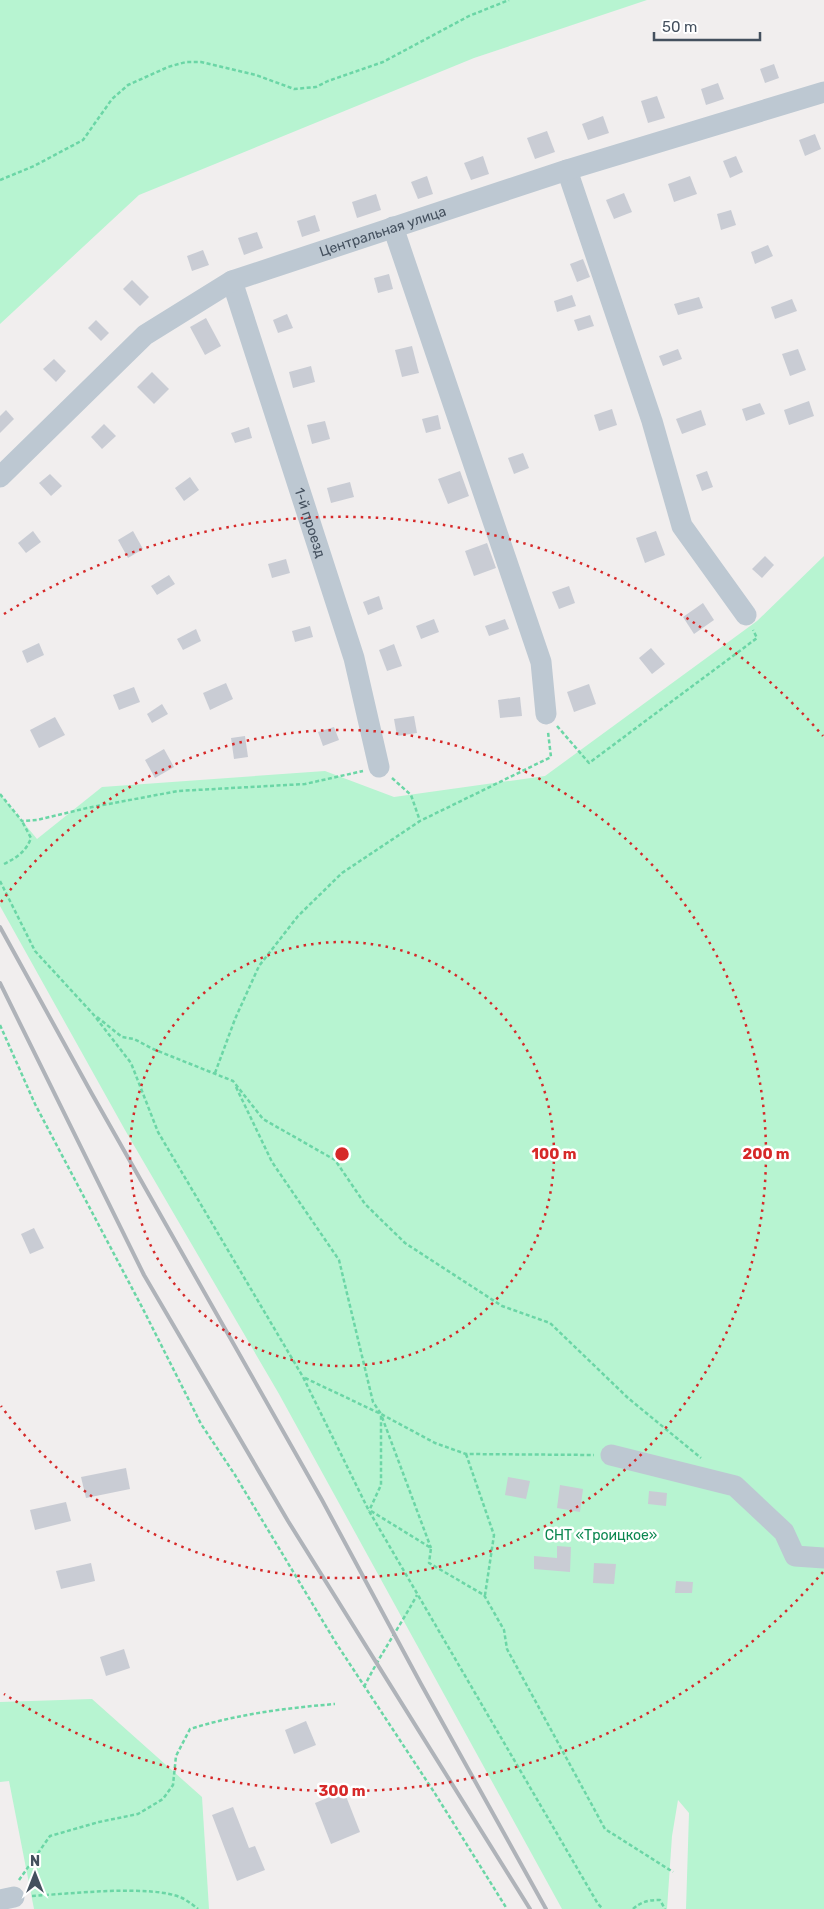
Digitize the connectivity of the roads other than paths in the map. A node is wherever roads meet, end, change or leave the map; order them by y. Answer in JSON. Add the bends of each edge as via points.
{"nodes":[{"id":1,"x":824,"y":92,"type":"edge"},
{"id":2,"x":567,"y":170,"type":"junction"},
{"id":3,"x":393,"y":227,"type":"junction"},
{"id":4,"x":232,"y":281,"type":"junction"},
{"id":5,"x":0,"y":477,"type":"edge"},
{"id":6,"x":746,"y":615,"type":"road end"},
{"id":7,"x":546,"y":714,"type":"road end"},
{"id":8,"x":379,"y":767,"type":"road end"},
{"id":9,"x":611,"y":1455,"type":"road end"},
{"id":10,"x":824,"y":1558,"type":"edge"}],
"edges":[{"from":1,"to":2,"type":"street","name":"Центральная улица"},
{"from":2,"to":3,"type":"street","name":"Центральная улица"},
{"from":2,"to":6,"type":"street","via":[[652,421],[682,526]]},
{"from":3,"to":4,"type":"street","name":"Центральная улица"},
{"from":3,"to":7,"type":"street","via":[[541,662]]},
{"from":4,"to":5,"type":"street","name":"Центральная улица","via":[[145,335]]},
{"from":4,"to":8,"type":"street","name":"1-й проезд","via":[[354,658]]},
{"from":9,"to":10,"type":"street","via":[[736,1486],[784,1532],[795,1556]]}]}
